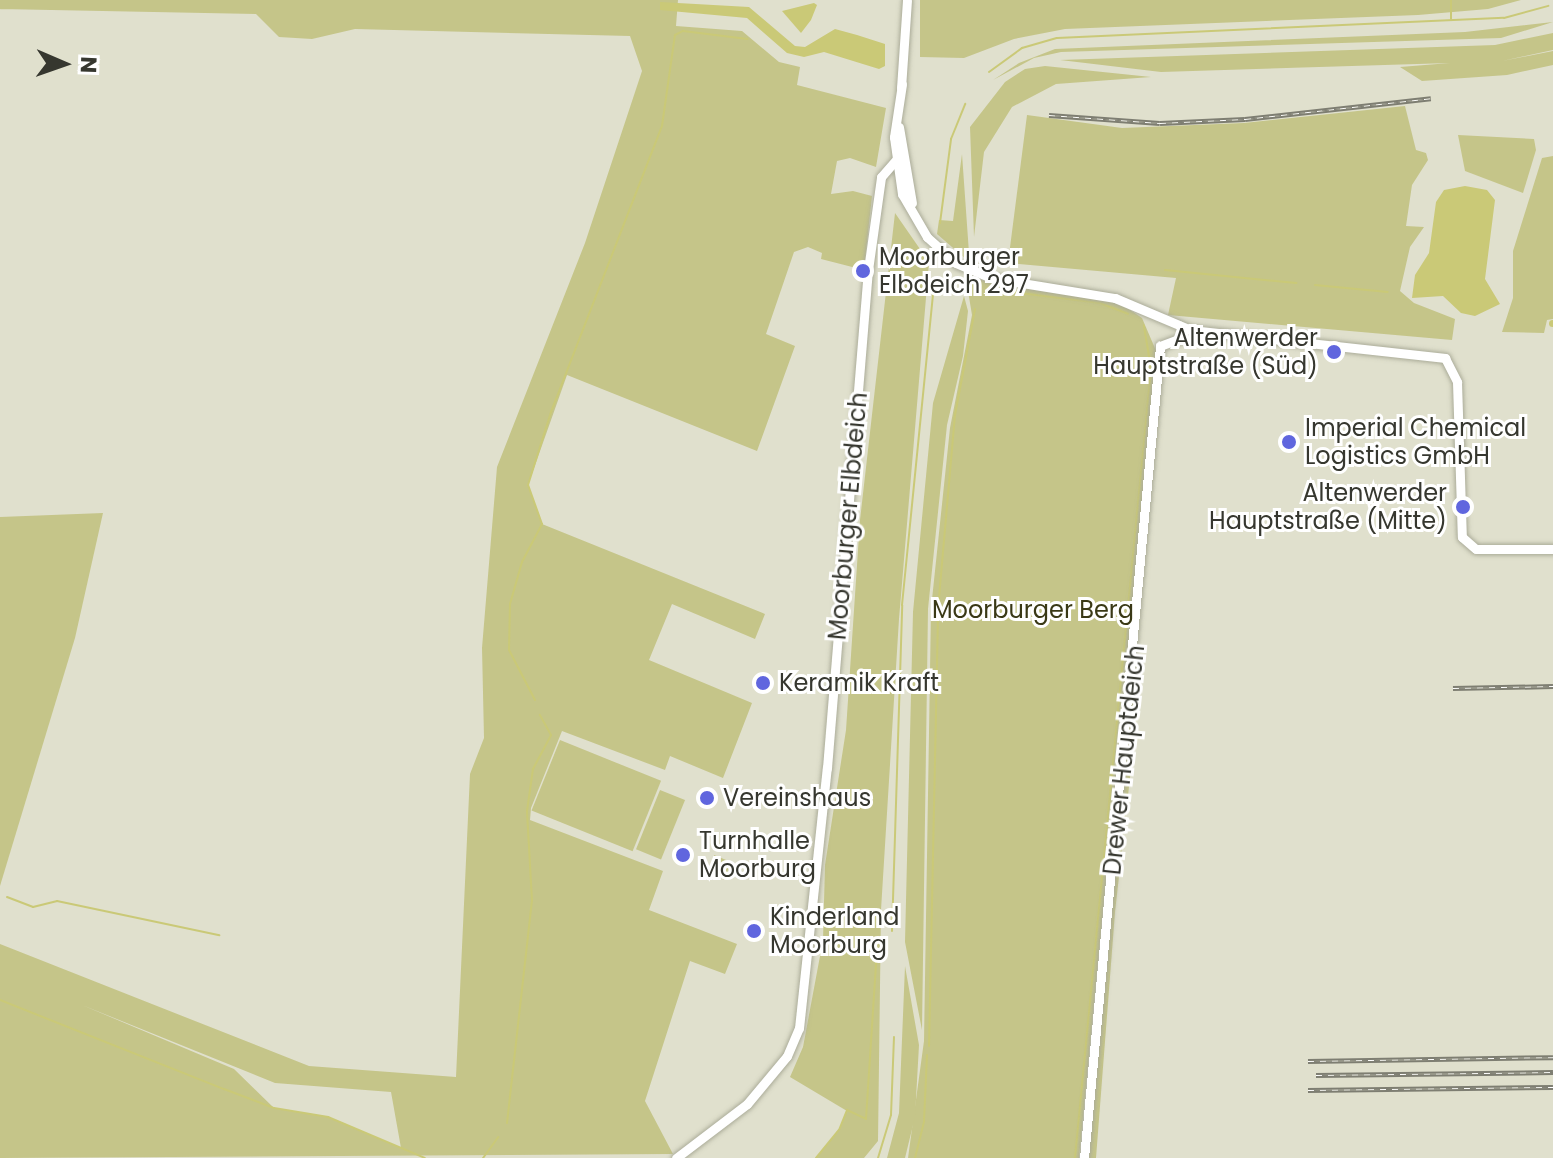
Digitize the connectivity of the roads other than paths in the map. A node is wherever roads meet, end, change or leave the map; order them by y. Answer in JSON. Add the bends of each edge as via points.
{"nodes":[{"id":1,"x":907,"y":0,"type":"edge"},
{"id":2,"x":902,"y":84,"type":"junction"},
{"id":3,"x":901,"y":154,"type":"junction"},
{"id":4,"x":896,"y":165,"type":"junction"},
{"id":5,"x":914,"y":213,"type":"junction"},
{"id":6,"x":1184,"y":329,"type":"junction"},
{"id":7,"x":1553,"y":549,"type":"edge"},
{"id":8,"x":676,"y":1158,"type":"edge"},
{"id":9,"x":1084,"y":1158,"type":"edge"}],
"edges":[{"from":1,"to":2,"type":"street","name":"Moorburger Elbdeich"},
{"from":2,"to":3,"type":"street","name":"Moorburger Elbdeich"},
{"from":2,"to":4,"type":"street","name":"Moorburger Elbdeich","via":[[894,114]]},
{"from":3,"to":4,"type":"street","name":"Moorburger Elbdeich"},
{"from":3,"to":5,"type":"street"},
{"from":4,"to":5,"type":"street"},
{"from":4,"to":8,"type":"street","name":"Moorburger Elbdeich","via":[[881,177],[868,270],[827,768],[799,1028],[787,1056],[747,1104]]},
{"from":5,"to":6,"type":"street","via":[[932,243],[977,274],[1108,296]]},
{"from":6,"to":7,"type":"street","via":[[1445,358],[1457,382],[1462,537],[1476,549]]},
{"from":6,"to":9,"type":"street","name":"Drewer Hauptdeich","via":[[1181,338],[1160,346]]}]}
